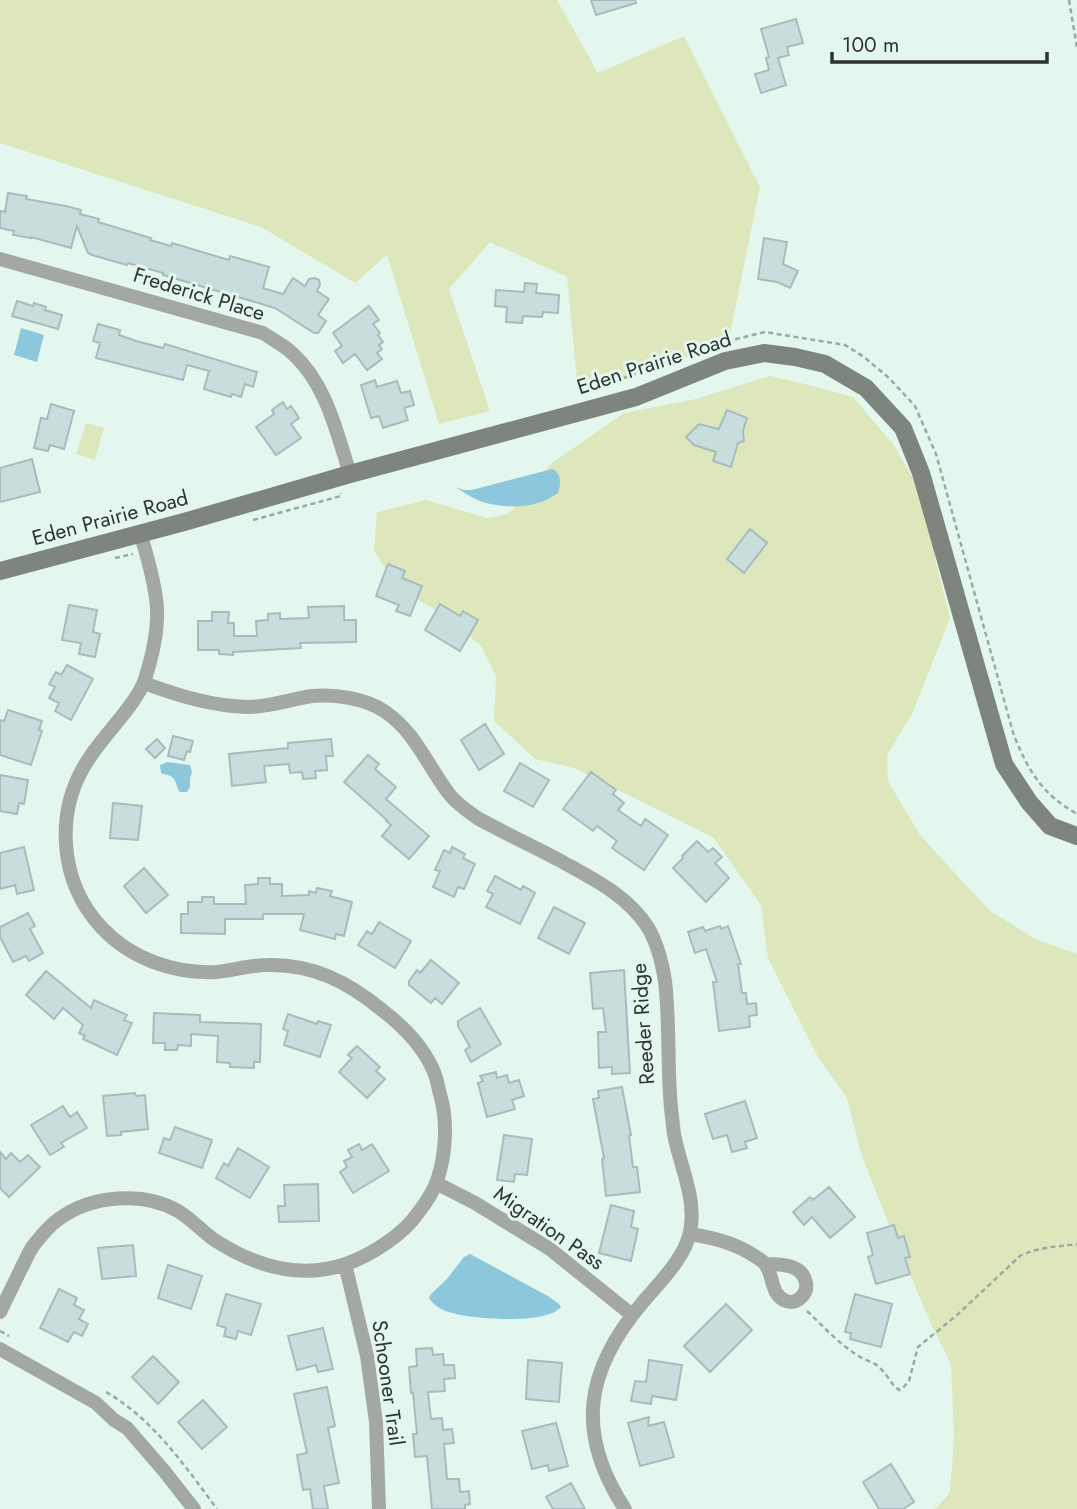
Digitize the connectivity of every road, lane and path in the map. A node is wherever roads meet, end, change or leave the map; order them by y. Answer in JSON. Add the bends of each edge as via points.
{"nodes":[{"id":1,"x":1069,"y":0,"type":"edge"},
{"id":2,"x":1077,"y":48,"type":"edge"},
{"id":3,"x":0,"y":258,"type":"edge"},
{"id":4,"x":584,"y":393,"type":"dead end"},
{"id":5,"x":350,"y":474,"type":"junction"},
{"id":6,"x":141,"y":533,"type":"junction"},
{"id":7,"x":0,"y":571,"type":"edge"},
{"id":8,"x":144,"y":684,"type":"junction"},
{"id":9,"x":1077,"y":814,"type":"edge"},
{"id":10,"x":1077,"y":836,"type":"edge"},
{"id":11,"x":436,"y":1183,"type":"junction"},
{"id":12,"x":690,"y":1234,"type":"junction"},
{"id":13,"x":1077,"y":1244,"type":"edge"},
{"id":14,"x":345,"y":1264,"type":"junction"},
{"id":15,"x":765,"y":1264,"type":"junction"},
{"id":16,"x":796,"y":1301,"type":"junction"},
{"id":17,"x":0,"y":1312,"type":"edge"},
{"id":18,"x":632,"y":1315,"type":"junction"},
{"id":19,"x":0,"y":1349,"type":"edge"},
{"id":20,"x":194,"y":1509,"type":"edge"},
{"id":21,"x":380,"y":1509,"type":"edge"},
{"id":22,"x":625,"y":1509,"type":"edge"}],
"edges":[{"from":1,"to":2,"type":"path"},
{"from":3,"to":5,"type":"street","name":"Frederick Place","via":[[263,333],[291,352],[312,376],[328,403]]},
{"from":4,"to":9,"type":"path","via":[[716,344],[765,332],[845,345],[889,378],[915,406],[936,454],[1014,736],[1027,767],[1049,794]]},
{"from":5,"to":6,"type":"street","name":"Eden Prairie Road"},
{"from":5,"to":10,"type":"street","name":"Eden Prairie Road","via":[[636,397],[725,361],[764,353],[825,364],[866,388],[903,428],[1004,764],[1051,826]]},
{"from":6,"to":7,"type":"street","name":"Eden Prairie Road"},
{"from":6,"to":8,"type":"street","via":[[157,601],[155,639]]},
{"from":8,"to":11,"type":"street","via":[[88,759],[77,779],[65,826],[69,869],[88,909],[117,941],[151,961],[191,971],[267,964],[320,973],[350,985],[393,1018],[422,1051],[443,1102],[445,1142]]},
{"from":8,"to":12,"type":"street","name":"Reeder Ridge","via":[[224,706],[252,707],[313,696],[372,697],[418,745],[464,809],[599,882],[628,903],[648,926],[660,954],[671,1109],[689,1185]]},
{"from":11,"to":14,"type":"street","via":[[414,1219],[386,1243]]},
{"from":11,"to":18,"type":"street","name":"Migration Pass","via":[[550,1249]]},
{"from":12,"to":15,"type":"street","via":[[744,1248]]},
{"from":12,"to":18,"type":"street","name":"Reeder Ridge","via":[[676,1263]]},
{"from":13,"to":16,"type":"path","via":[[1043,1247],[1020,1256],[918,1347],[909,1381],[899,1390],[882,1369],[844,1346]]},
{"from":14,"to":17,"type":"street","via":[[301,1272],[273,1268],[213,1238],[179,1211],[155,1201],[112,1198],[58,1219],[32,1247]]},
{"from":14,"to":21,"type":"street","name":"Schooner Trail","via":[[367,1356]]},
{"from":15,"to":16,"type":"street","via":[[779,1297]]},
{"from":15,"to":16,"type":"street","via":[[786,1265],[804,1277],[807,1286]]},
{"from":18,"to":22,"type":"street","name":"Reeder Ridge","via":[[599,1373],[593,1417],[601,1464]]},
{"from":19,"to":20,"type":"street","via":[[96,1403],[127,1428]]}]}
